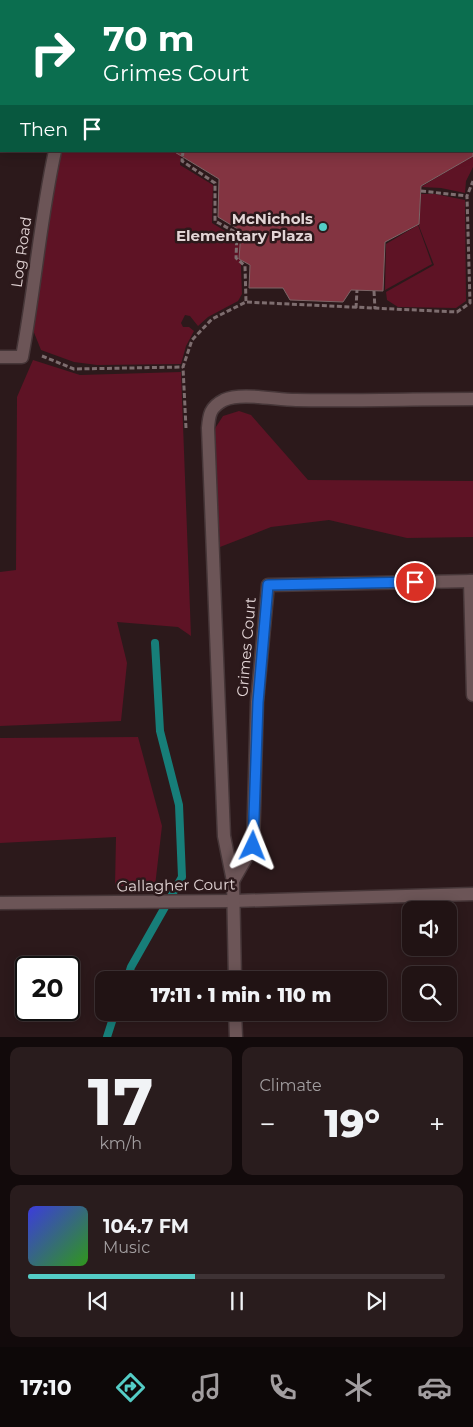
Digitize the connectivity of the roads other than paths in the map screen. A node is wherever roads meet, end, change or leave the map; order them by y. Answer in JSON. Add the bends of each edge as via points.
{"nodes":[{"id":1,"x":56,"y":152,"type":"edge"},
{"id":2,"x":0,"y":357,"type":"edge"},
{"id":3,"x":473,"y":399,"type":"edge"},
{"id":4,"x":471,"y":581,"type":"edge"},
{"id":5,"x":473,"y":695,"type":"edge"},
{"id":6,"x":234,"y":881,"type":"junction"},
{"id":7,"x":473,"y":894,"type":"edge"},
{"id":8,"x":233,"y":901,"type":"junction"},
{"id":9,"x":0,"y":903,"type":"edge"},
{"id":10,"x":235,"y":971,"type":"edge"},
{"id":11,"x":235,"y":1021,"type":"edge"},
{"id":12,"x":236,"y":1037,"type":"edge"}],
"edges":[{"from":1,"to":2,"type":"street","name":"Log Road","via":[[46,192],[23,352]]},
{"from":3,"to":6,"type":"street","via":[[295,400],[247,397],[226,399],[210,412],[208,428],[224,836]]},
{"from":4,"to":5,"type":"street"},
{"from":4,"to":6,"type":"street","name":"Grimes Court","via":[[268,585],[258,702],[253,846]]},
{"from":6,"to":8,"type":"street"},
{"from":7,"to":8,"type":"street","name":"Gallagher Court"},
{"from":8,"to":9,"type":"street","name":"Gallagher Court"},
{"from":8,"to":10,"type":"street"},
{"from":11,"to":12,"type":"street"}]}
